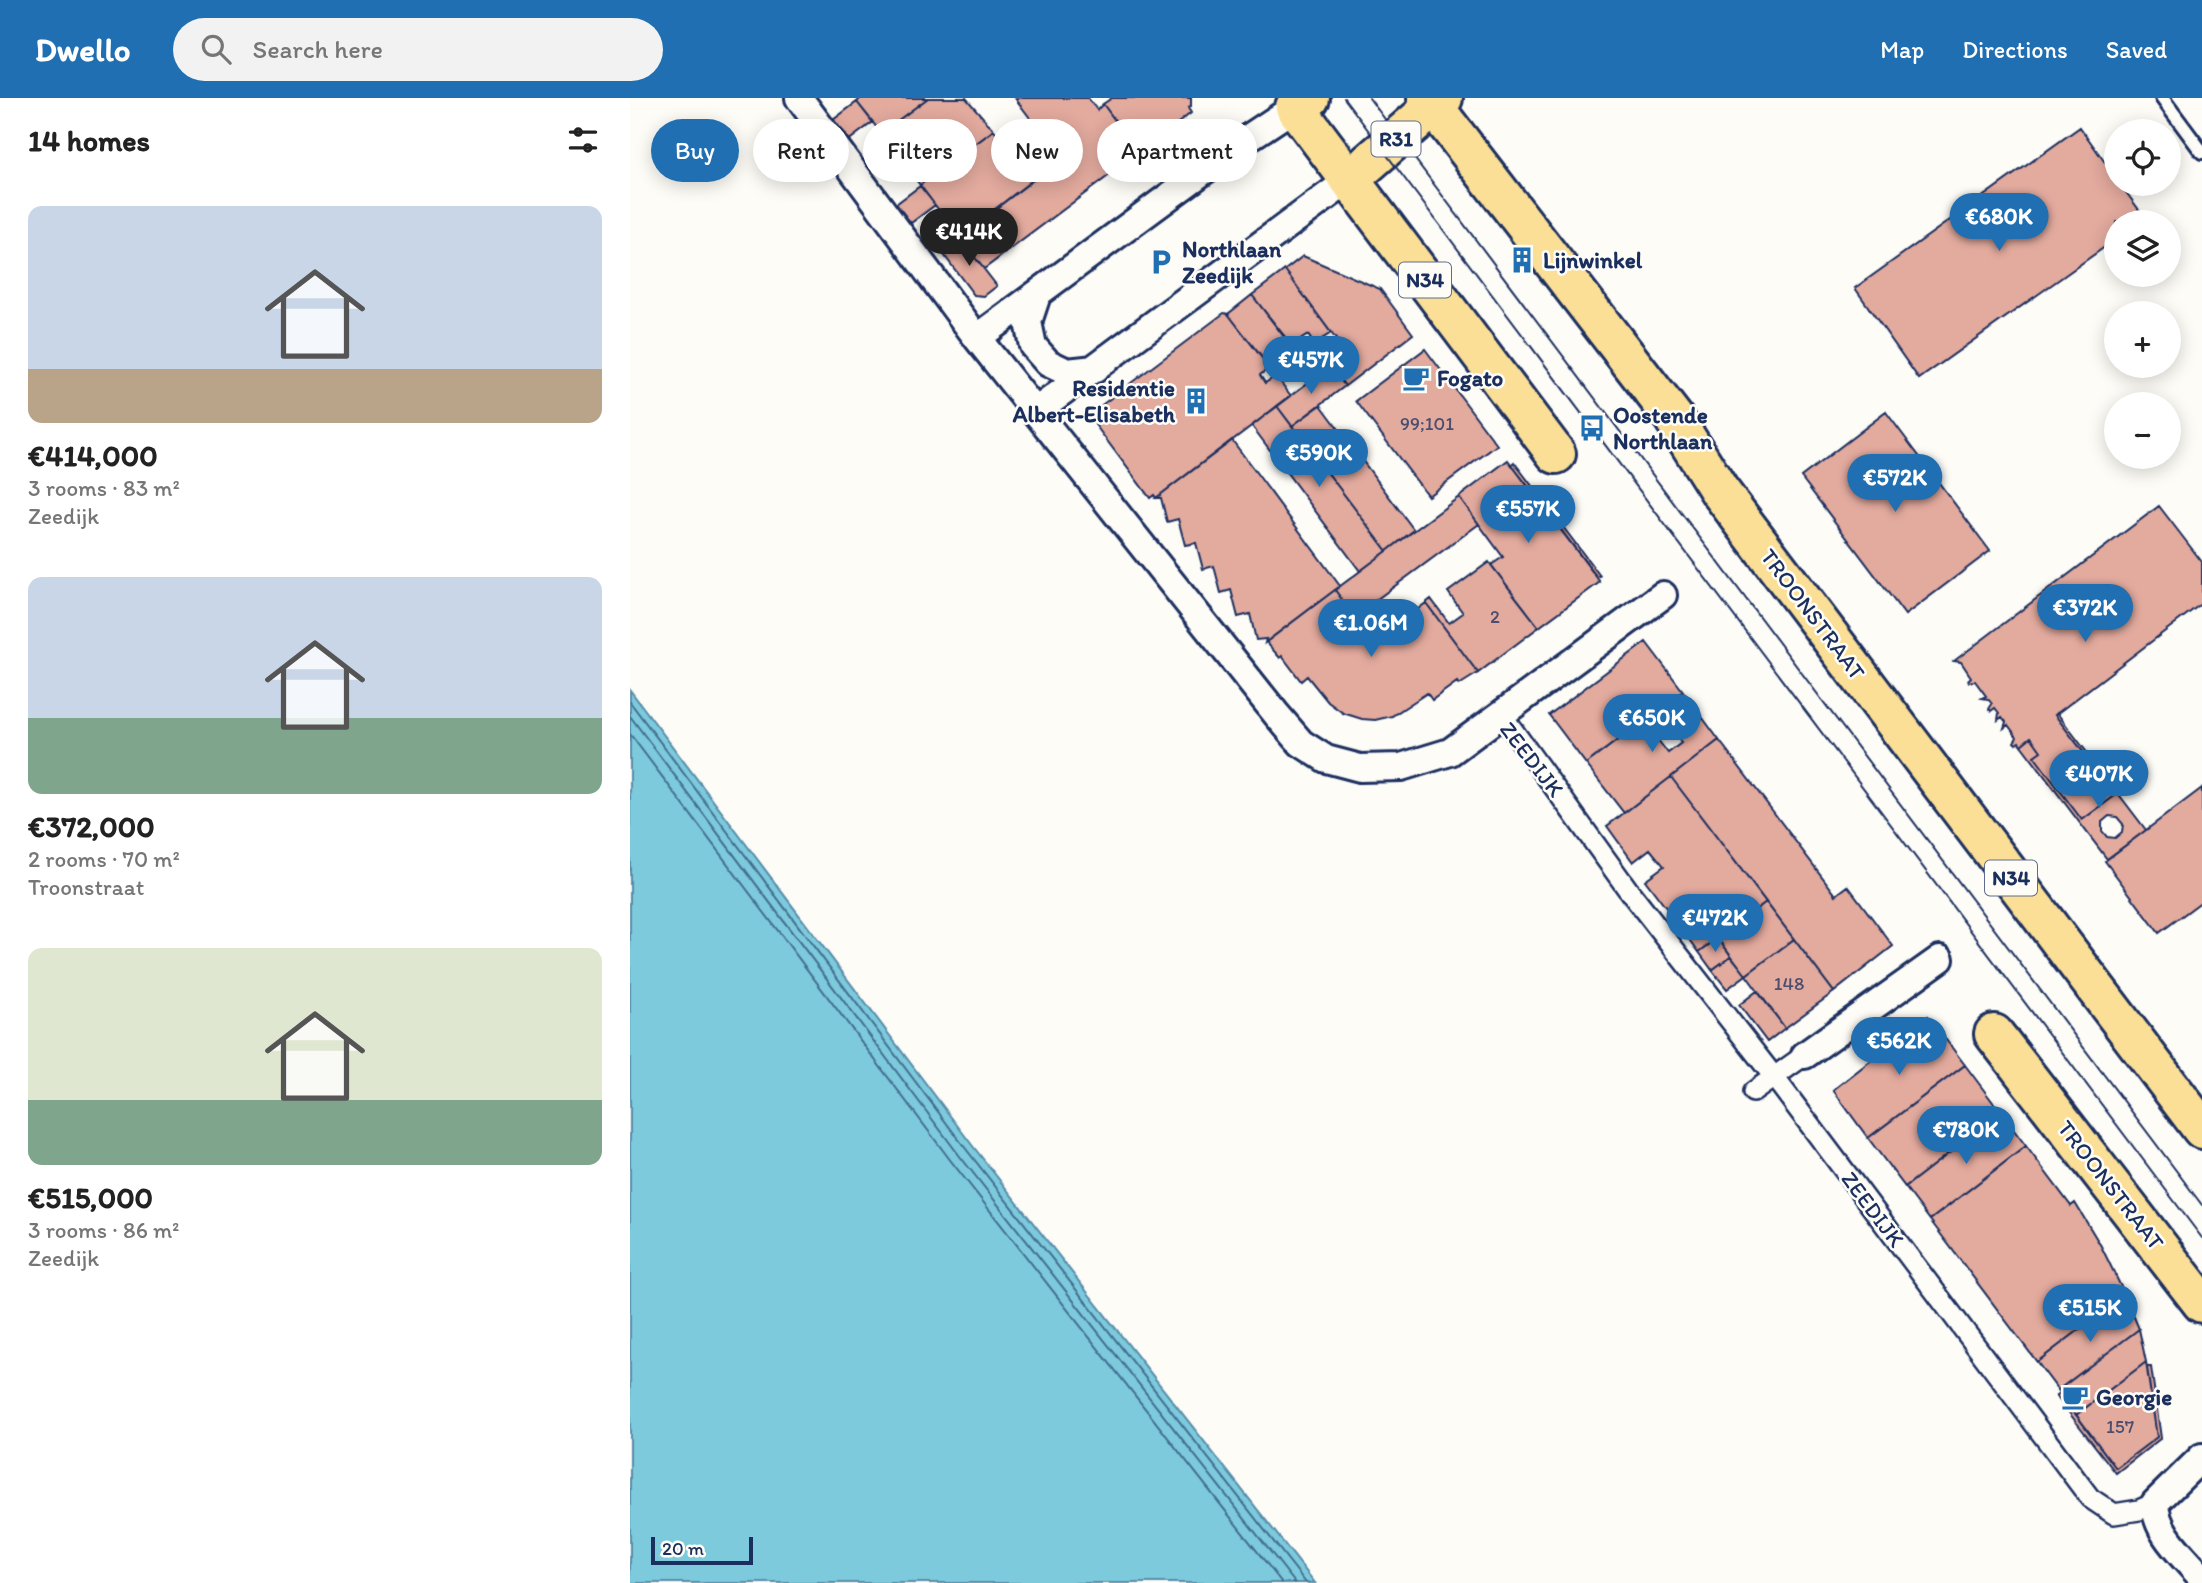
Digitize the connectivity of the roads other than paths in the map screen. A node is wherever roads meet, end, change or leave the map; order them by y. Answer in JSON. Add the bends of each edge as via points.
{"nodes":[{"id":1,"x":799,"y":98,"type":"edge"},
{"id":2,"x":2162,"y":98,"type":"edge"},
{"id":3,"x":1435,"y":101,"type":"edge"},
{"id":4,"x":1302,"y":102,"type":"edge"},
{"id":5,"x":2202,"y":152,"type":"edge"},
{"id":6,"x":1350,"y":179,"type":"junction"},
{"id":7,"x":1037,"y":295,"type":"junction"},
{"id":8,"x":977,"y":338,"type":"junction"},
{"id":9,"x":1096,"y":369,"type":"junction"},
{"id":10,"x":1036,"y":411,"type":"junction"},
{"id":11,"x":1556,"y":454,"type":"dead end"},
{"id":12,"x":1663,"y":596,"type":"dead end"},
{"id":13,"x":1502,"y":715,"type":"junction"},
{"id":14,"x":1940,"y":959,"type":"dead end"},
{"id":15,"x":1994,"y":1034,"type":"dead end"},
{"id":16,"x":1805,"y":1055,"type":"joint"},
{"id":17,"x":1774,"y":1077,"type":"junction"},
{"id":18,"x":1753,"y":1092,"type":"dead end"},
{"id":19,"x":2202,"y":1129,"type":"edge"},
{"id":20,"x":2202,"y":1303,"type":"edge"},
{"id":21,"x":2202,"y":1457,"type":"edge"},
{"id":22,"x":2155,"y":1503,"type":"junction"},
{"id":23,"x":2202,"y":1578,"type":"edge"}],
"edges":[{"from":1,"to":8,"type":"street","name":"ZEEDIJK"},
{"from":2,"to":5,"type":"lane"},
{"from":3,"to":6,"type":"main road","number":"R31"},
{"from":3,"to":19,"type":"main road","name":"TROONSTRAAT","number":"N34","via":[[1673,417],[1719,490]]},
{"from":4,"to":6,"type":"main road","number":"N34"},
{"from":4,"to":7,"type":"street"},
{"from":6,"to":9,"type":"street"},
{"from":6,"to":11,"type":"main road","number":"N34"},
{"from":7,"to":8,"type":"street"},
{"from":7,"to":9,"type":"street","via":[[1028,322],[1034,346],[1048,363],[1067,372]]},
{"from":8,"to":10,"type":"street","name":"ZEEDIJK"},
{"from":9,"to":10,"type":"street"},
{"from":10,"to":13,"type":"street","name":"ZEEDIJK","via":[[1301,743],[1326,759],[1360,768],[1401,767],[1450,752]]},
{"from":12,"to":13,"type":"street"},
{"from":13,"to":17,"type":"street","name":"ZEEDIJK","via":[[1629,891]]},
{"from":14,"to":16,"type":"street"},
{"from":15,"to":20,"type":"main road","name":"TROONSTRAAT"},
{"from":16,"to":17,"type":"street"},
{"from":17,"to":18,"type":"street"},
{"from":17,"to":22,"type":"street","name":"ZEEDIJK","via":[[2090,1498],[2114,1514]]},
{"from":21,"to":22,"type":"street"},
{"from":22,"to":23,"type":"street","via":[[2161,1530]]}]}
